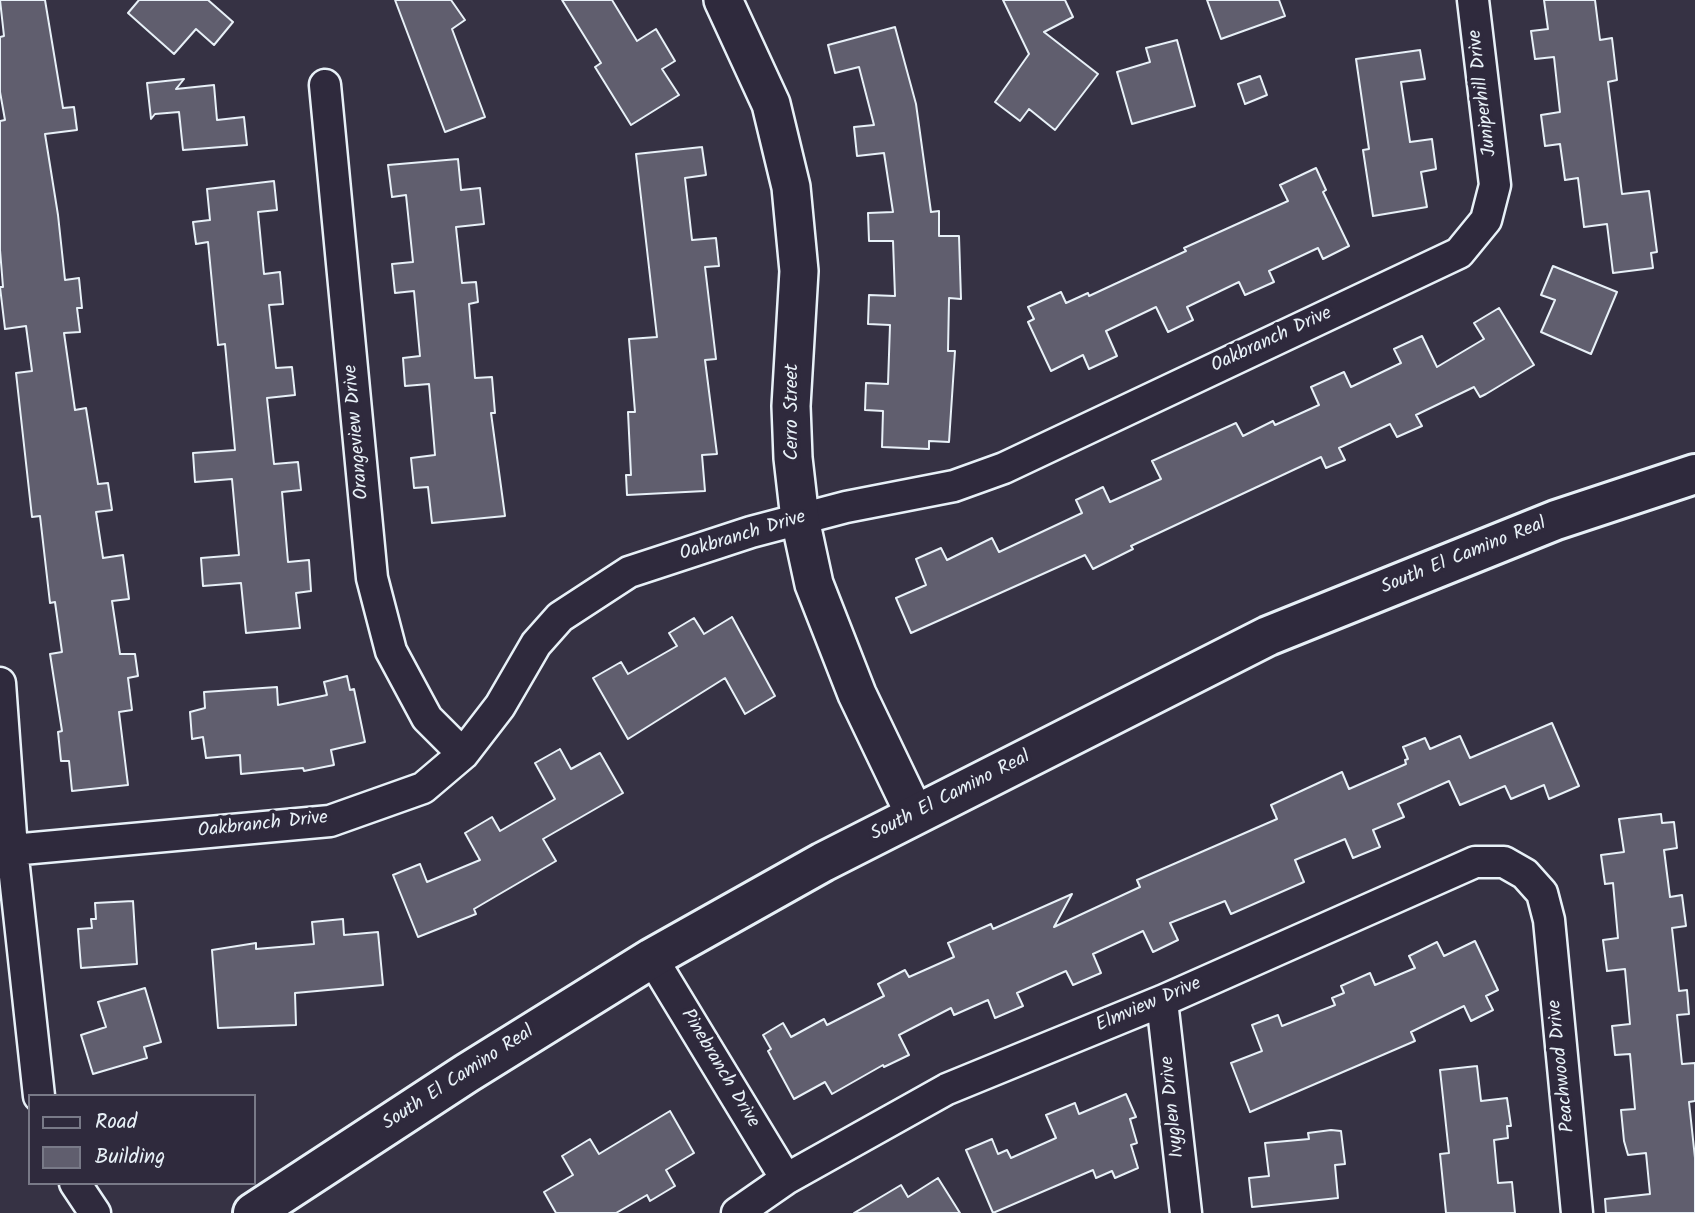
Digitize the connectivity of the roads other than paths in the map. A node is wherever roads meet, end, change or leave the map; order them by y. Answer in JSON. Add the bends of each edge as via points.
{"nodes":[{"id":1,"x":723,"y":0,"type":"edge"},
{"id":2,"x":1473,"y":0,"type":"edge"},
{"id":3,"x":325,"y":85,"type":"dead end"},
{"id":4,"x":1495,"y":185,"type":"joint"},
{"id":5,"x":1695,"y":474,"type":"edge"},
{"id":6,"x":800,"y":519,"type":"junction"},
{"id":7,"x":0,"y":683,"type":"edge"},
{"id":8,"x":463,"y":754,"type":"junction"},
{"id":9,"x":915,"y":815,"type":"junction"},
{"id":10,"x":6,"y":850,"type":"edge"},
{"id":11,"x":1549,"y":920,"type":"joint"},
{"id":12,"x":652,"y":958,"type":"junction"},
{"id":13,"x":1162,"y":1001,"type":"junction"},
{"id":14,"x":39,"y":1094,"type":"edge"},
{"id":15,"x":786,"y":1179,"type":"junction"},
{"id":16,"x":76,"y":1185,"type":"edge"},
{"id":17,"x":94,"y":1213,"type":"edge"},
{"id":18,"x":253,"y":1213,"type":"edge"},
{"id":19,"x":737,"y":1213,"type":"edge"},
{"id":20,"x":1186,"y":1213,"type":"edge"},
{"id":21,"x":1577,"y":1213,"type":"edge"}],
"edges":[{"from":1,"to":6,"type":"street","name":"Cerro Street","via":[[771,104],[791,187],[799,271],[791,406]]},
{"from":2,"to":4,"type":"street","name":"Juniperhill Drive"},
{"from":3,"to":8,"type":"street","name":"Orangeview Drive","via":[[372,578],[391,651],[427,718]]},
{"from":4,"to":6,"type":"street","name":"Oakbranch Drive","via":[[1486,220],[1459,253],[1003,468],[954,486]]},
{"from":5,"to":9,"type":"main road","name":"South El Camino Real","via":[[1556,520],[1268,636]]},
{"from":6,"to":8,"type":"street","name":"Oakbranch Drive","via":[[628,572],[560,617],[536,644],[500,706]]},
{"from":6,"to":9,"type":"street","name":"Cerro Street","via":[[814,584],[835,645]]},
{"from":7,"to":10,"type":"street"},
{"from":8,"to":10,"type":"street","name":"Oakbranch Drive","via":[[423,788],[330,821]]},
{"from":9,"to":12,"type":"main road","name":"South El Camino Real"},
{"from":10,"to":14,"type":"street"},
{"from":11,"to":13,"type":"street","name":"Elmview Drive","via":[[1542,893],[1525,874],[1504,862],[1475,862]]},
{"from":11,"to":21,"type":"street","name":"Peachwood Drive"},
{"from":12,"to":15,"type":"street","name":"Pinebranch Drive"},
{"from":12,"to":18,"type":"main road","name":"South El Camino Real"},
{"from":13,"to":15,"type":"street","name":"Elmview Drive","via":[[947,1089]]},
{"from":13,"to":20,"type":"street","name":"Ivyglen Drive"},
{"from":15,"to":19,"type":"street","name":"Elmview Drive"},
{"from":16,"to":17,"type":"street"}]}
